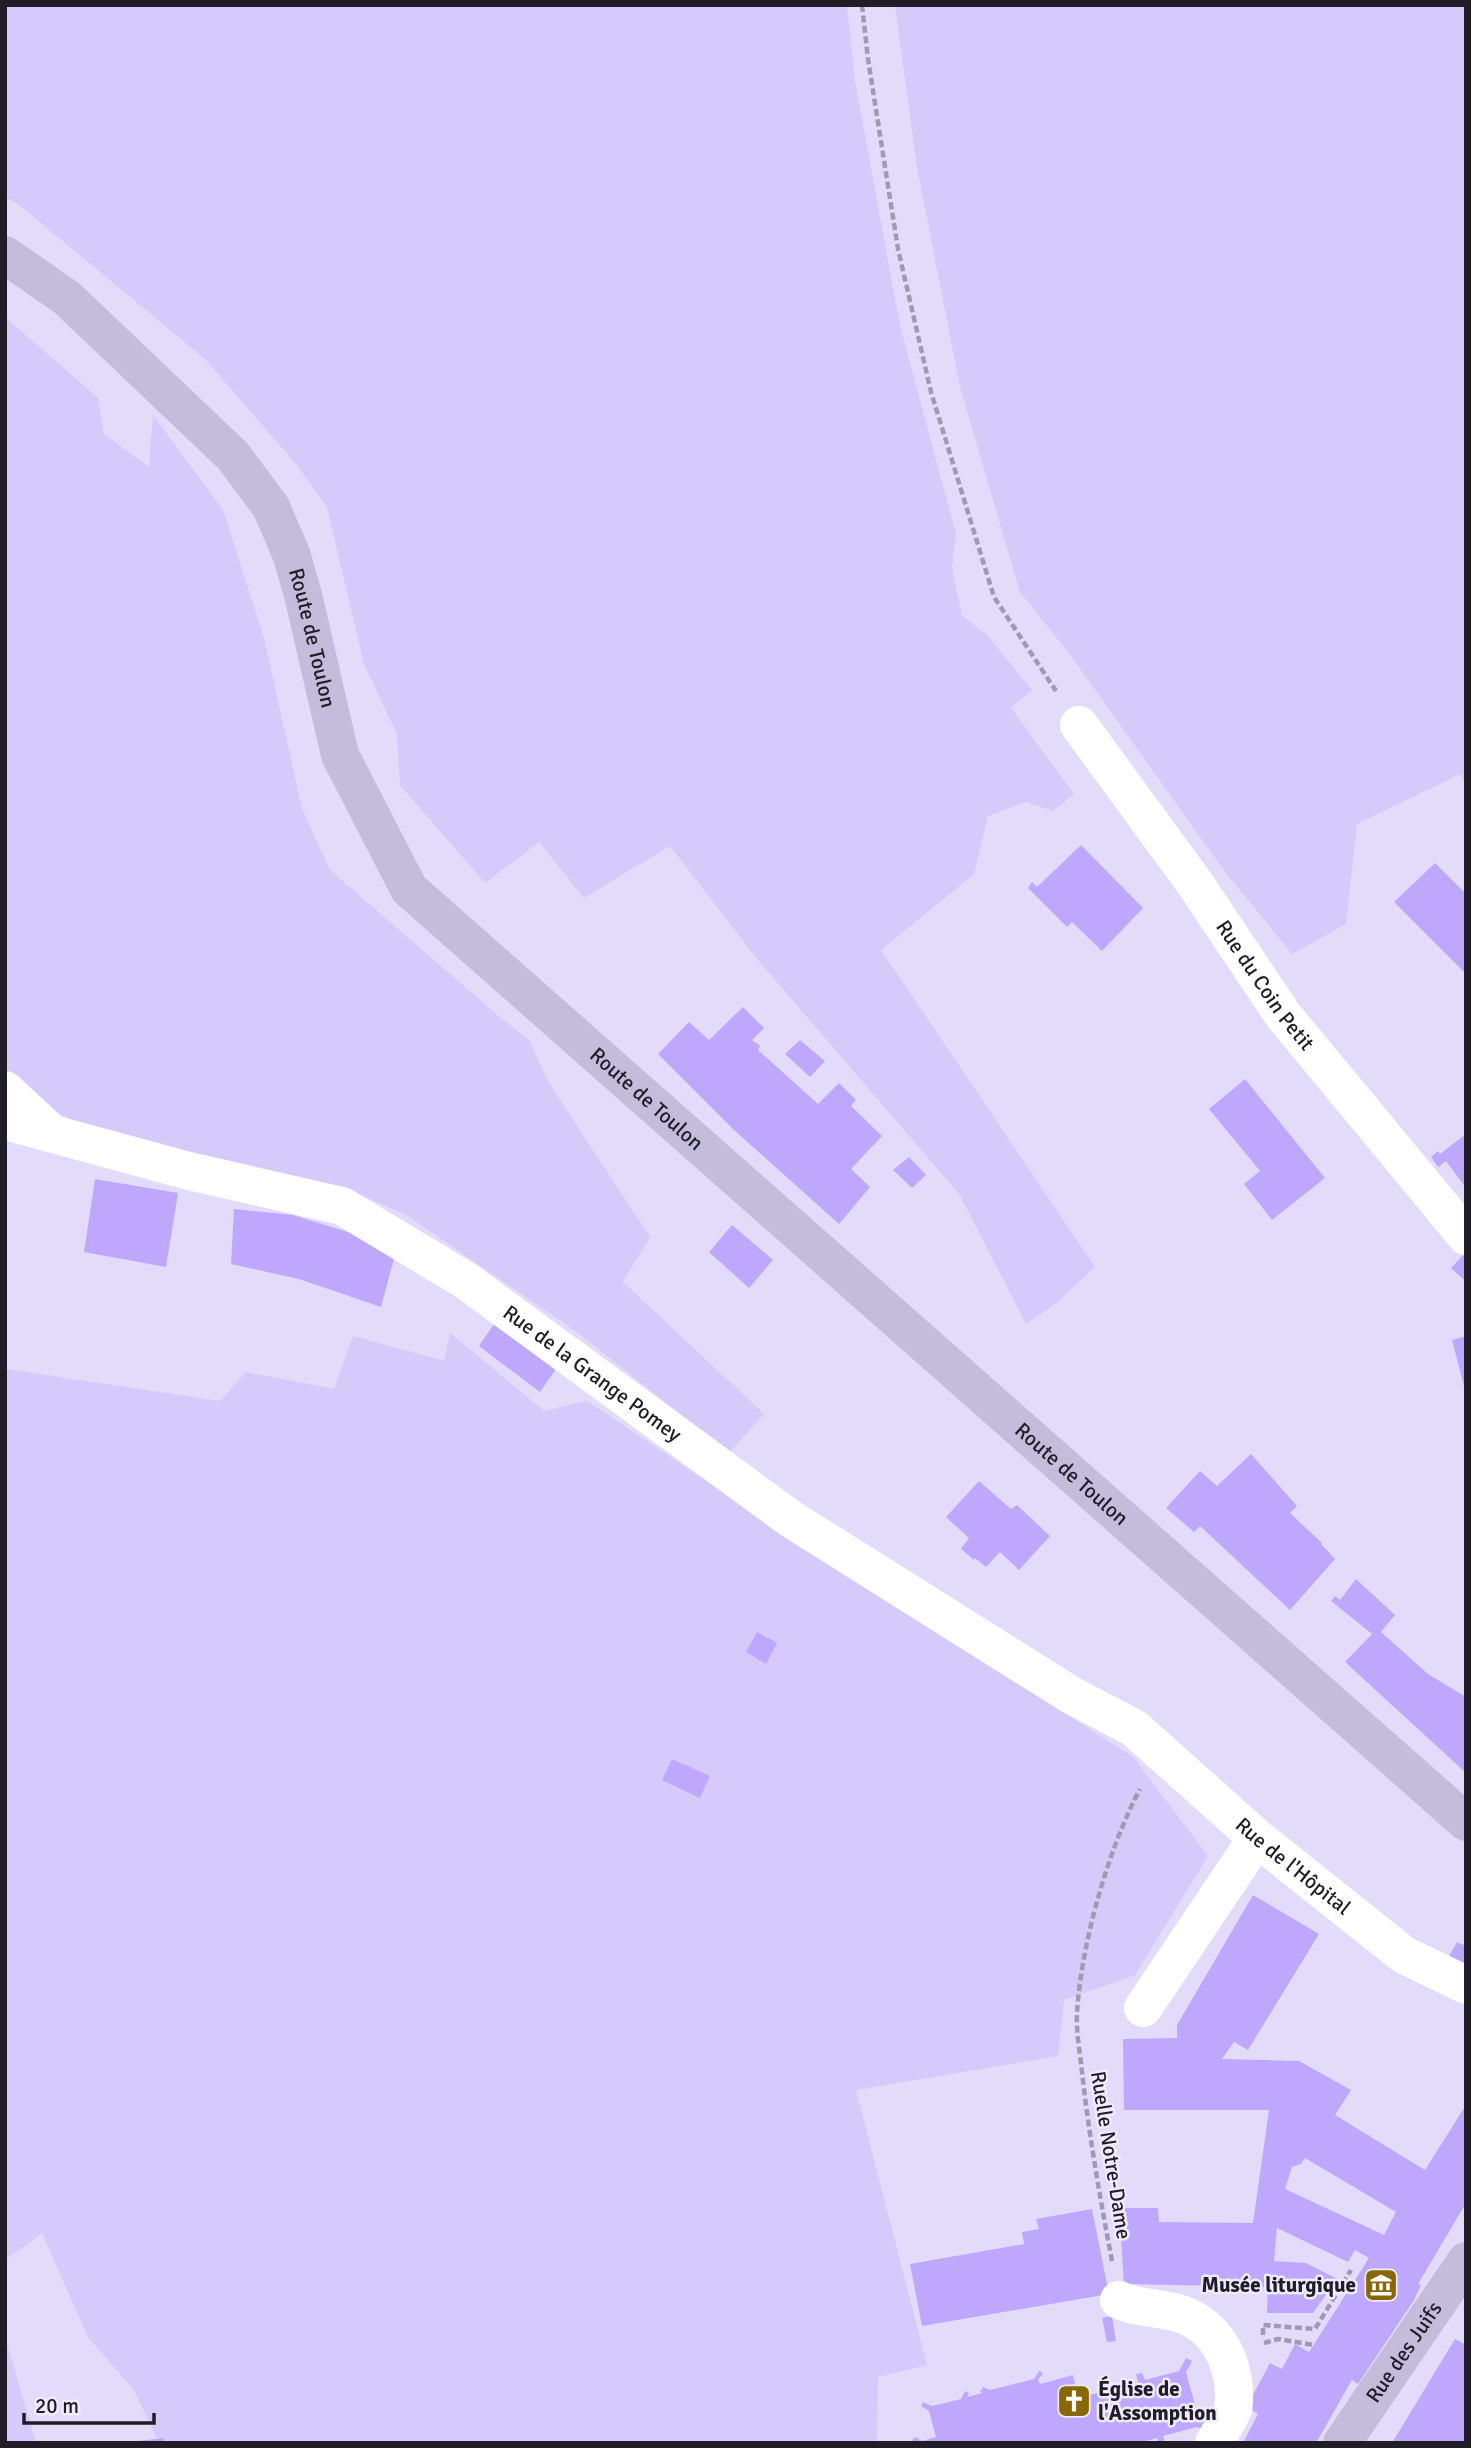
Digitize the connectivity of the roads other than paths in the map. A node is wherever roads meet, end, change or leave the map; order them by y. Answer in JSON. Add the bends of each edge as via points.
{"nodes":[{"id":1,"x":5,"y":255,"type":"edge"},
{"id":2,"x":1079,"y":725,"type":"road end"},
{"id":3,"x":5,"y":1090,"type":"edge"},
{"id":4,"x":5,"y":1121,"type":"edge"},
{"id":5,"x":51,"y":1133,"type":"junction"},
{"id":6,"x":1466,"y":1236,"type":"edge"},
{"id":7,"x":1147,"y":1740,"type":"joint"},
{"id":8,"x":1466,"y":1822,"type":"edge"},
{"id":9,"x":1257,"y":1838,"type":"junction"},
{"id":10,"x":1466,"y":1985,"type":"edge"},
{"id":11,"x":1143,"y":2008,"type":"dead end"},
{"id":12,"x":1466,"y":2261,"type":"edge"},
{"id":13,"x":1119,"y":2300,"type":"road end"},
{"id":14,"x":1214,"y":2443,"type":"edge"},
{"id":15,"x":1342,"y":2443,"type":"edge"}],
"edges":[{"from":1,"to":8,"type":"main road","name":"Route de Toulon","via":[[67,298],[233,456],[271,508],[292,556],[340,755],[409,888]]},
{"from":2,"to":6,"type":"street","name":"Rue du Coin Petit","via":[[1283,1015]]},
{"from":3,"to":5,"type":"street"},
{"from":4,"to":5,"type":"street","name":"Rue de la Grange Pomey"},
{"from":5,"to":7,"type":"street","name":"Rue de la Grange Pomey","via":[[342,1206],[465,1280],[791,1519]]},
{"from":7,"to":9,"type":"street","name":"Rue de l'Hôpital"},
{"from":9,"to":10,"type":"street","name":"Rue de l'Hôpital","via":[[1404,1955]]},
{"from":9,"to":11,"type":"street"},
{"from":12,"to":15,"type":"main road","name":"Rue des Juifs"},
{"from":13,"to":14,"type":"street","via":[[1182,2314],[1216,2338],[1233,2381],[1234,2407]]}]}
